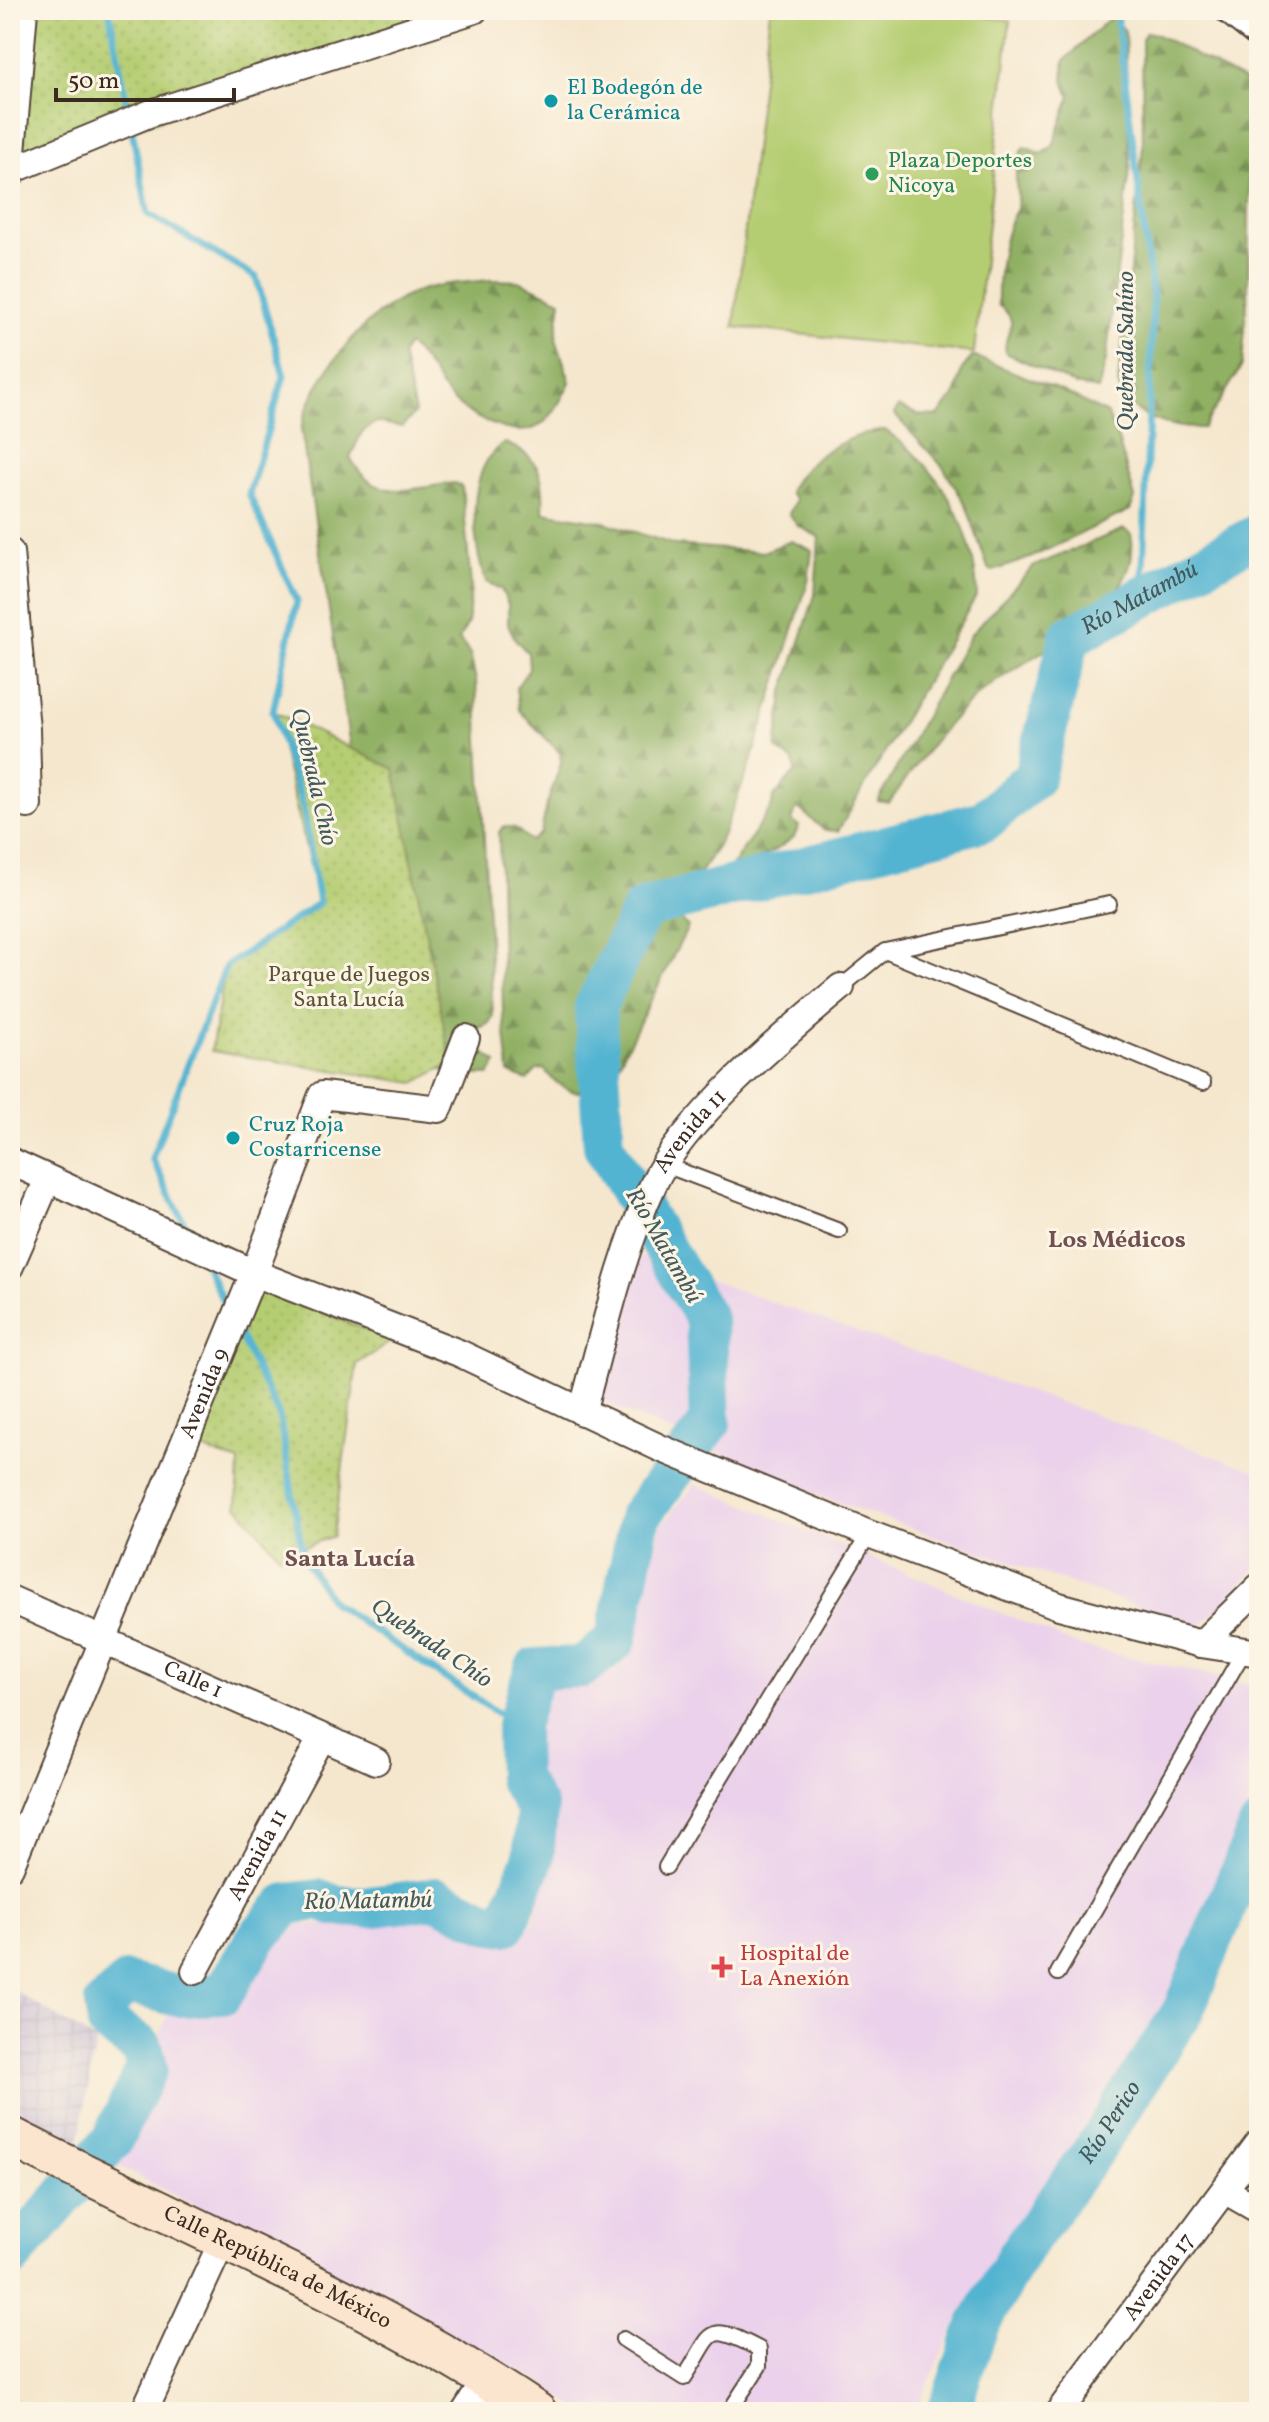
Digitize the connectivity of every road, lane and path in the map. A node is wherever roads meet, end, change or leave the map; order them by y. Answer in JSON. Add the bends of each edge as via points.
{"nodes":[{"id":1,"x":24,"y":10,"type":"edge"},
{"id":2,"x":474,"y":10,"type":"edge"},
{"id":3,"x":1228,"y":10,"type":"edge"},
{"id":4,"x":419,"y":18,"type":"edge"},
{"id":5,"x":1259,"y":35,"type":"edge"},
{"id":6,"x":11,"y":172,"type":"edge"},
{"id":7,"x":10,"y":552,"type":"edge"},
{"id":8,"x":28,"y":805,"type":"dead end"},
{"id":9,"x":1109,"y":904,"type":"dead end"},
{"id":10,"x":885,"y":951,"type":"junction"},
{"id":11,"x":841,"y":987,"type":"joint"},
{"id":12,"x":466,"y":1038,"type":"dead end"},
{"id":13,"x":1203,"y":1083,"type":"dead end"},
{"id":14,"x":10,"y":1161,"type":"edge"},
{"id":15,"x":659,"y":1174,"type":"junction"},
{"id":16,"x":48,"y":1179,"type":"junction"},
{"id":17,"x":839,"y":1231,"type":"dead end"},
{"id":18,"x":10,"y":1266,"type":"edge"},
{"id":19,"x":254,"y":1273,"type":"junction"},
{"id":20,"x":582,"y":1412,"type":"junction"},
{"id":21,"x":869,"y":1534,"type":"junction"},
{"id":22,"x":1259,"y":1587,"type":"edge"},
{"id":23,"x":10,"y":1599,"type":"edge"},
{"id":24,"x":104,"y":1641,"type":"junction"},
{"id":25,"x":1201,"y":1644,"type":"junction"},
{"id":26,"x":1252,"y":1652,"type":"edge"},
{"id":27,"x":321,"y":1739,"type":"junction"},
{"id":28,"x":376,"y":1761,"type":"dead end"},
{"id":29,"x":10,"y":1867,"type":"edge"},
{"id":30,"x":666,"y":1867,"type":"dead end"},
{"id":31,"x":195,"y":1971,"type":"dead end"},
{"id":32,"x":1058,"y":1973,"type":"dead end"},
{"id":33,"x":10,"y":2136,"type":"edge"},
{"id":34,"x":1259,"y":2143,"type":"edge"},
{"id":35,"x":1226,"y":2191,"type":"junction"},
{"id":36,"x":1259,"y":2210,"type":"edge"},
{"id":37,"x":222,"y":2242,"type":"junction"},
{"id":38,"x":623,"y":2339,"type":"dead end"},
{"id":39,"x":487,"y":2378,"type":"junction"},
{"id":40,"x":144,"y":2412,"type":"edge"},
{"id":41,"x":465,"y":2412,"type":"edge"},
{"id":42,"x":537,"y":2412,"type":"edge"},
{"id":43,"x":729,"y":2412,"type":"edge"},
{"id":44,"x":1059,"y":2412,"type":"edge"}],
"edges":[{"from":1,"to":6,"type":"street"},
{"from":2,"to":4,"type":"street"},
{"from":3,"to":5,"type":"street"},
{"from":4,"to":6,"type":"street","via":[[151,113]]},
{"from":7,"to":8,"type":"street"},
{"from":9,"to":10,"type":"lane"},
{"from":10,"to":11,"type":"lane"},
{"from":10,"to":13,"type":"lane"},
{"from":11,"to":15,"type":"street","name":"Avenida 11","via":[[691,1128]]},
{"from":12,"to":19,"type":"street","name":"Avenida 9","via":[[439,1109],[322,1095]]},
{"from":14,"to":16,"type":"street"},
{"from":15,"to":17,"type":"lane"},
{"from":15,"to":20,"type":"street","name":"Avenida 11","via":[[616,1286]]},
{"from":16,"to":18,"type":"street"},
{"from":16,"to":19,"type":"street"},
{"from":19,"to":20,"type":"street","via":[[459,1353]]},
{"from":19,"to":24,"type":"street","name":"Avenida 9"},
{"from":20,"to":21,"type":"street"},
{"from":21,"to":25,"type":"street","via":[[1059,1606]]},
{"from":21,"to":30,"type":"lane"},
{"from":22,"to":25,"type":"street"},
{"from":23,"to":24,"type":"street","name":"Calle 1"},
{"from":24,"to":27,"type":"street","name":"Calle 1"},
{"from":24,"to":29,"type":"street","name":"Avenida 9"},
{"from":25,"to":26,"type":"street"},
{"from":26,"to":32,"type":"lane"},
{"from":27,"to":28,"type":"street","name":"Calle 1"},
{"from":27,"to":31,"type":"street","name":"Avenida 11"},
{"from":33,"to":37,"type":"main road","name":"Calle República de México"},
{"from":34,"to":35,"type":"street","name":"Avenida 17"},
{"from":35,"to":36,"type":"street"},
{"from":35,"to":44,"type":"street","name":"Avenida 17"},
{"from":37,"to":39,"type":"main road","name":"Calle República de México","via":[[336,2296]]},
{"from":37,"to":40,"type":"street"},
{"from":38,"to":43,"type":"lane","via":[[684,2378],[711,2333],[721,2330],[759,2349],[759,2366]]},
{"from":39,"to":41,"type":"street"},
{"from":39,"to":42,"type":"main road","name":"Calle República de México"}]}
